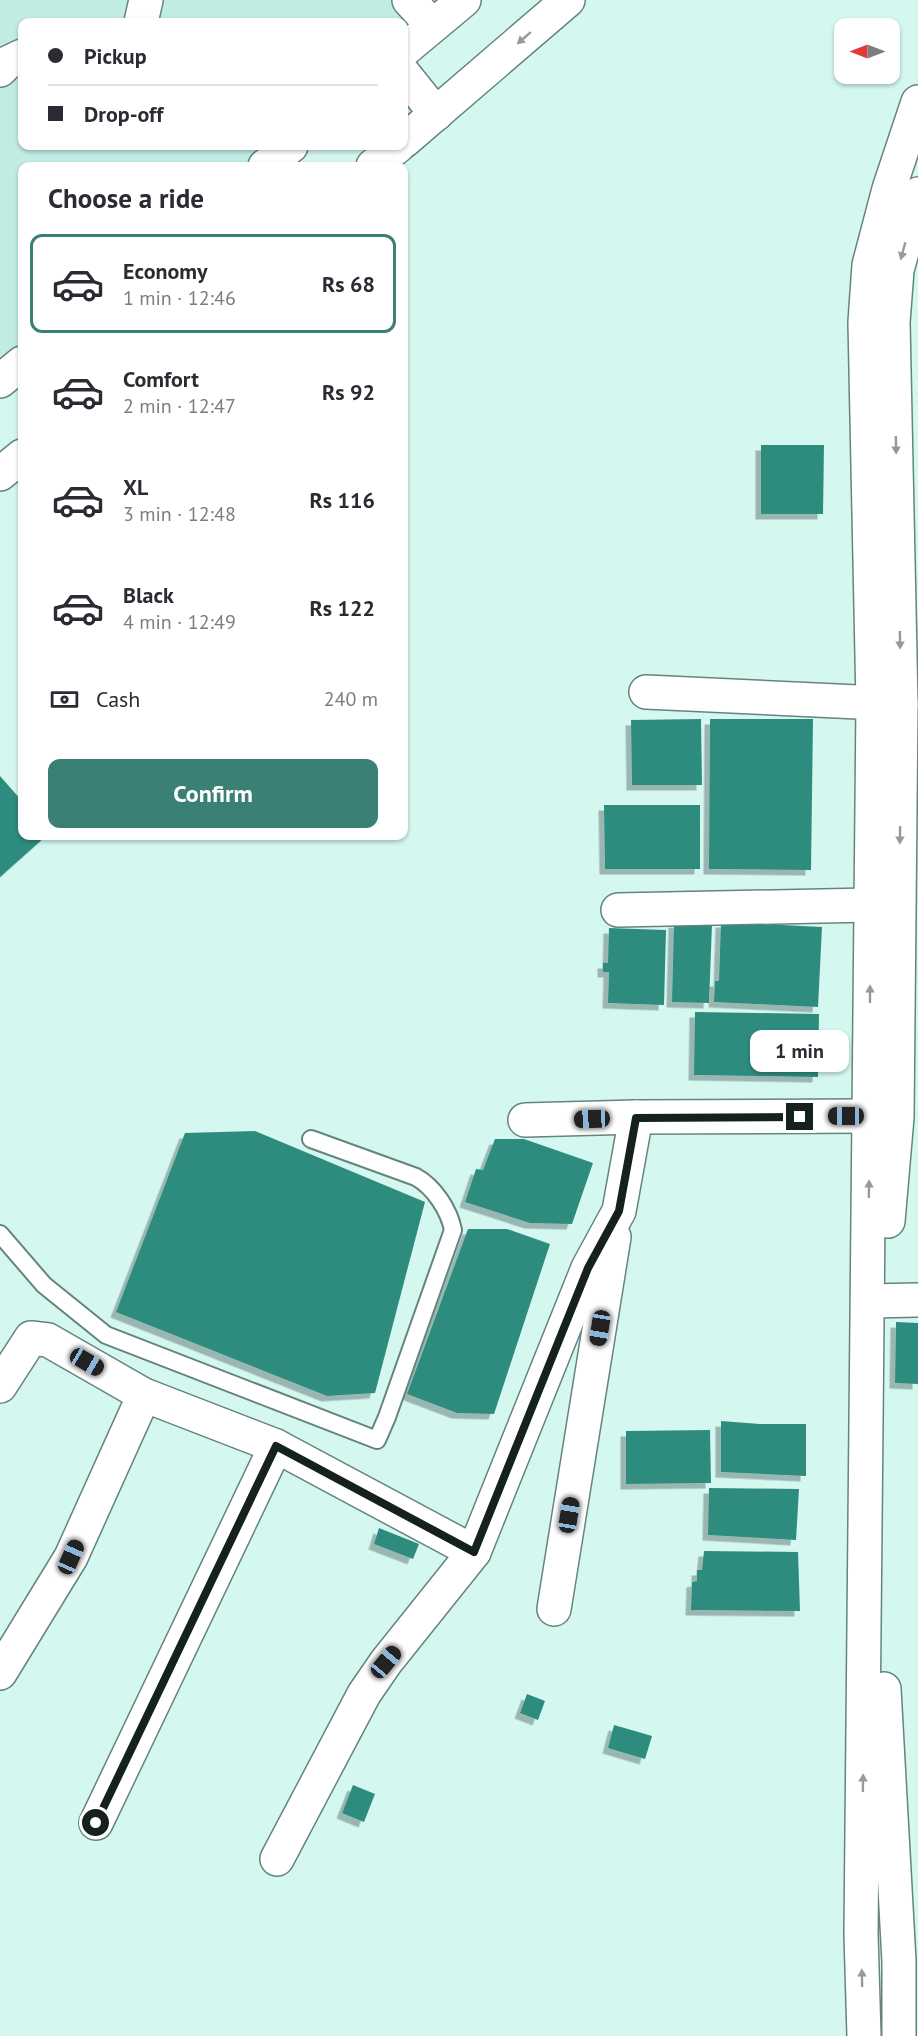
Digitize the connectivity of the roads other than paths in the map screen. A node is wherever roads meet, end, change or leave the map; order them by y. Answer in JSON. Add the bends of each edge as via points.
{"nodes":[{"id":1,"x":146,"y":0,"type":"edge"},
{"id":2,"x":409,"y":0,"type":"edge"},
{"id":3,"x":464,"y":0,"type":"edge"},
{"id":4,"x":568,"y":0,"type":"edge"},
{"id":5,"x":142,"y":18,"type":"edge"},
{"id":6,"x":432,"y":25,"type":"junction"},
{"id":7,"x":408,"y":46,"type":"edge"},
{"id":8,"x":18,"y":58,"type":"edge"},
{"id":9,"x":0,"y":70,"type":"edge"},
{"id":10,"x":408,"y":79,"type":"edge"},
{"id":11,"x":918,"y":102,"type":"edge"},
{"id":12,"x":436,"y":114,"type":"junction"},
{"id":13,"x":408,"y":136,"type":"edge"},
{"id":14,"x":286,"y":150,"type":"edge"},
{"id":15,"x":271,"y":162,"type":"edge"},
{"id":16,"x":918,"y":194,"type":"edge"},
{"id":17,"x":18,"y":366,"type":"edge"},
{"id":18,"x":0,"y":381,"type":"edge"},
{"id":19,"x":18,"y":459,"type":"edge"},
{"id":20,"x":0,"y":474,"type":"edge"},
{"id":21,"x":646,"y":692,"type":"dead end"},
{"id":22,"x":887,"y":704,"type":"junction"},
{"id":23,"x":870,"y":905,"type":"junction"},
{"id":24,"x":618,"y":910,"type":"dead end"},
{"id":25,"x":895,"y":1029,"type":"edge"},
{"id":26,"x":869,"y":1116,"type":"junction"},
{"id":27,"x":636,"y":1118,"type":"junction"},
{"id":28,"x":525,"y":1120,"type":"dead end"},
{"id":29,"x":310,"y":1139,"type":"dead end"},
{"id":30,"x":619,"y":1211,"type":"junction"},
{"id":31,"x":0,"y":1234,"type":"edge"},
{"id":32,"x":918,"y":1300,"type":"edge"},
{"id":33,"x":874,"y":1301,"type":"junction"},
{"id":34,"x":0,"y":1386,"type":"edge"},
{"id":35,"x":144,"y":1395,"type":"junction"},
{"id":36,"x":276,"y":1446,"type":"junction"},
{"id":37,"x":474,"y":1552,"type":"junction"},
{"id":38,"x":554,"y":1609,"type":"dead end"},
{"id":39,"x":0,"y":1673,"type":"edge"},
{"id":40,"x":96,"y":1823,"type":"dead end"},
{"id":41,"x":277,"y":1859,"type":"dead end"},
{"id":42,"x":908,"y":1963,"type":"edge"},
{"id":43,"x":864,"y":2036,"type":"edge"},
{"id":44,"x":899,"y":2036,"type":"edge"}],
"edges":[{"from":1,"to":5,"type":"street"},
{"from":2,"to":6,"type":"street"},
{"from":3,"to":6,"type":"street"},
{"from":4,"to":12,"type":"street","one_way":true},
{"from":6,"to":7,"type":"street"},
{"from":8,"to":9,"type":"street"},
{"from":10,"to":12,"type":"street"},
{"from":11,"to":22,"type":"street","via":[[869,265],[865,322]]},
{"from":12,"to":13,"type":"street"},
{"from":14,"to":15,"type":"street"},
{"from":16,"to":22,"type":"street","one_way":true,"via":[[897,270],[893,322]]},
{"from":17,"to":18,"type":"street"},
{"from":19,"to":20,"type":"street"},
{"from":21,"to":22,"type":"street"},
{"from":22,"to":23,"type":"street"},
{"from":22,"to":25,"type":"street","one_way":true},
{"from":23,"to":24,"type":"street"},
{"from":25,"to":23,"type":"street","one_way":true},
{"from":25,"to":26,"type":"street"},
{"from":25,"to":33,"type":"street","via":[[897,1117]]},
{"from":26,"to":27,"type":"street"},
{"from":33,"to":26,"type":"street","one_way":true},
{"from":27,"to":28,"type":"street"},
{"from":27,"to":30,"type":"street"},
{"from":29,"to":31,"type":"lane","via":[[416,1177],[428,1184],[451,1218],[453,1230],[376,1440],[106,1335],[44,1285]]},
{"from":30,"to":37,"type":"street","via":[[588,1268]]},
{"from":30,"to":38,"type":"street"},
{"from":32,"to":33,"type":"street"},
{"from":33,"to":42,"type":"street","via":[[879,1585]]},
{"from":43,"to":33,"type":"street","one_way":true,"via":[[861,1934]]},
{"from":34,"to":35,"type":"street","via":[[31,1338],[48,1340]]},
{"from":35,"to":36,"type":"street"},
{"from":35,"to":39,"type":"street","via":[[71,1557]]},
{"from":36,"to":37,"type":"street"},
{"from":36,"to":40,"type":"street"},
{"from":37,"to":41,"type":"street","via":[[364,1694]]},
{"from":42,"to":44,"type":"street"}]}
